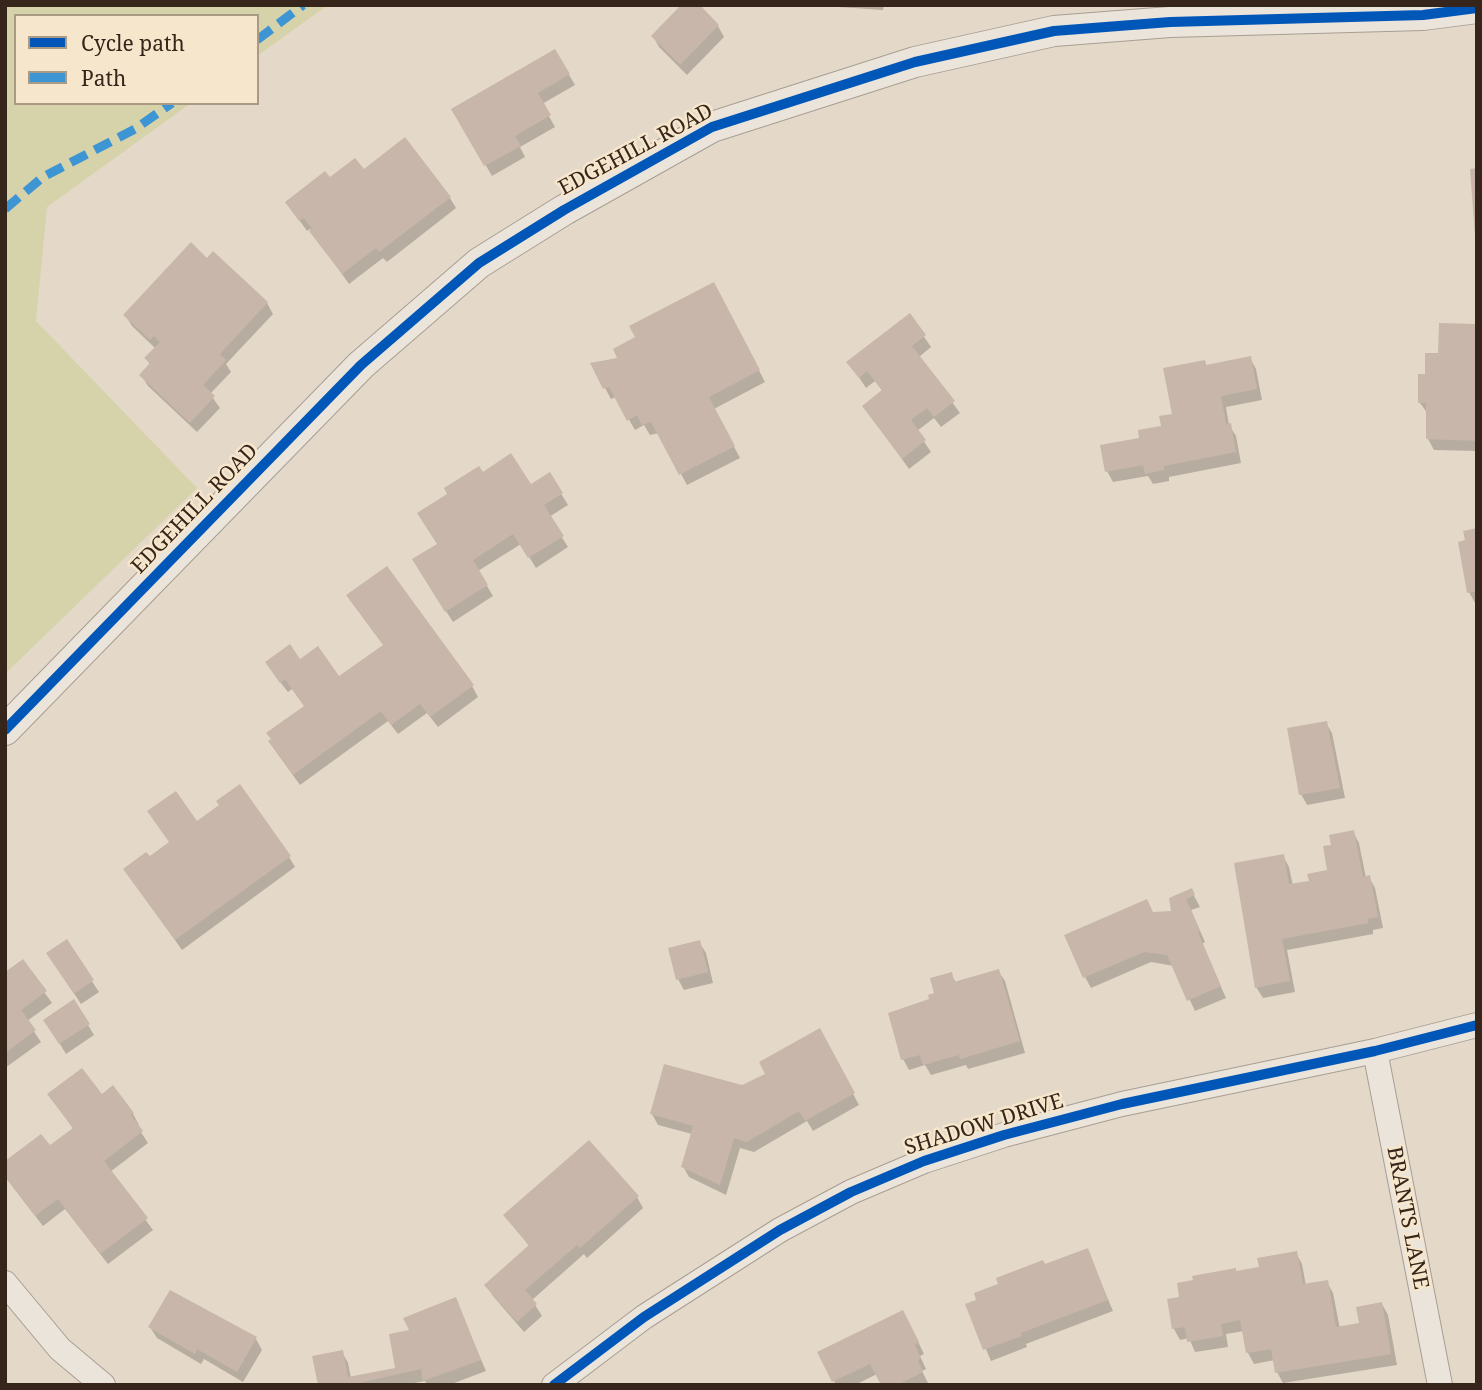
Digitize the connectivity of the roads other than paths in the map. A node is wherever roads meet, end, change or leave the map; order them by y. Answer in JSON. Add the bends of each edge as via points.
{"nodes":[{"id":1,"x":1477,"y":8,"type":"edge"},
{"id":2,"x":5,"y":730,"type":"edge"},
{"id":3,"x":1477,"y":1025,"type":"edge"},
{"id":4,"x":1375,"y":1051,"type":"junction"},
{"id":5,"x":5,"y":1283,"type":"edge"},
{"id":6,"x":103,"y":1385,"type":"edge"},
{"id":7,"x":555,"y":1385,"type":"edge"},
{"id":8,"x":1440,"y":1385,"type":"edge"}],
"edges":[{"from":1,"to":2,"type":"street","name":"EDGEHILL ROAD","via":[[1423,15],[1170,22],[1054,31],[915,62],[712,127],[479,263],[361,366]]},
{"from":3,"to":4,"type":"street","name":"SHADOW DRIVE"},
{"from":4,"to":7,"type":"street","name":"SHADOW DRIVE","via":[[1122,1104],[925,1161],[851,1192],[780,1230],[644,1317]]},
{"from":4,"to":8,"type":"street","name":"BRANTS LANE"},
{"from":5,"to":6,"type":"street","via":[[61,1349]]}]}
